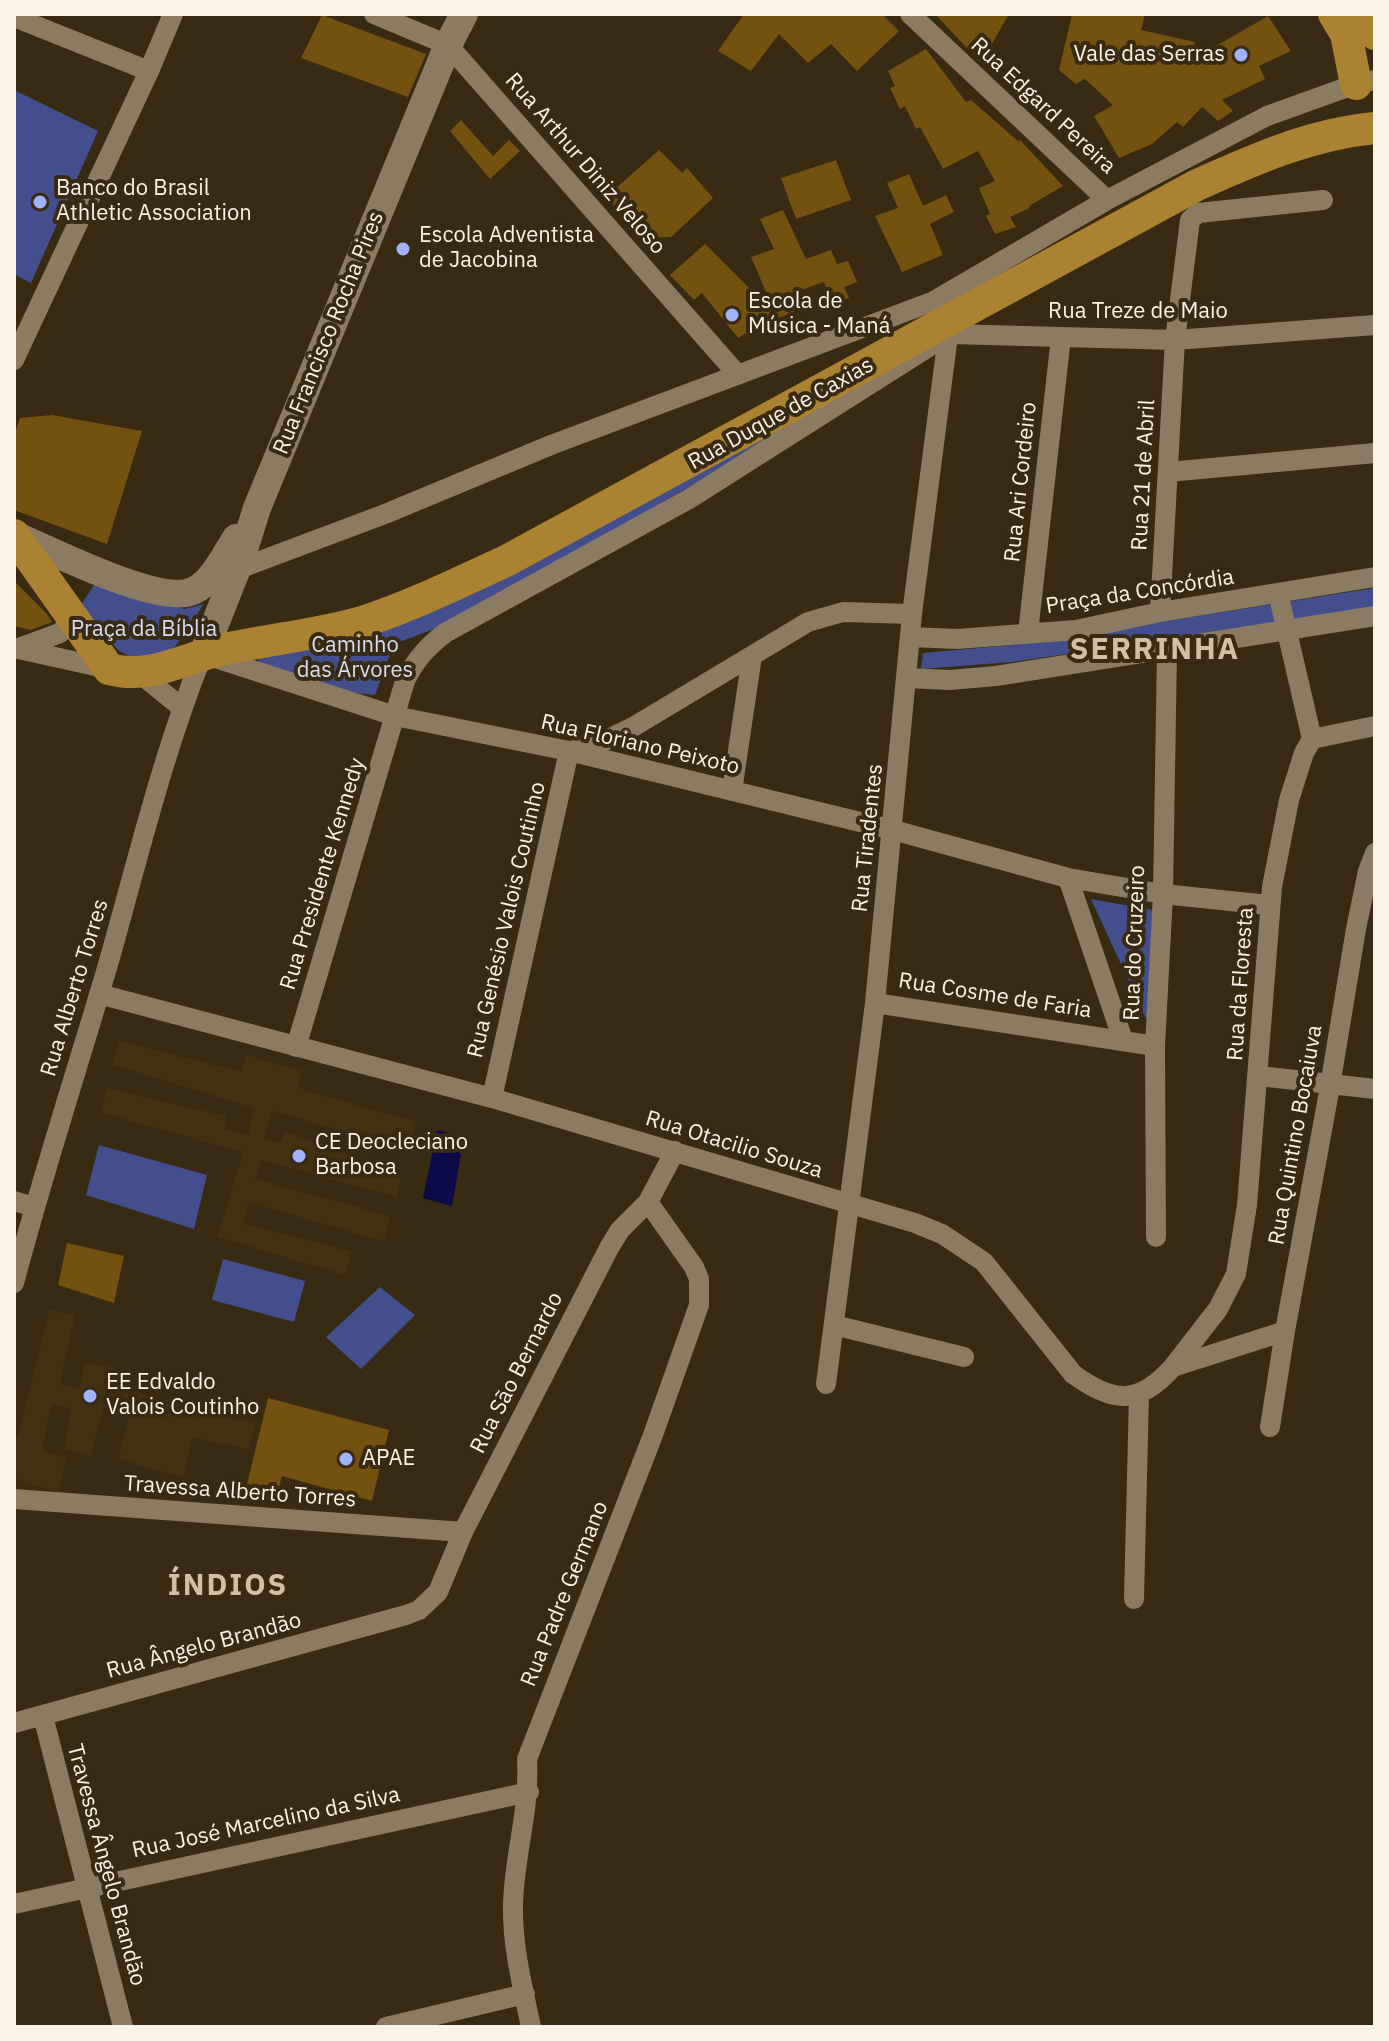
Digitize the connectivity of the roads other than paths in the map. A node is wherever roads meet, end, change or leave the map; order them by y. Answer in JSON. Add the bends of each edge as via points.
{"nodes":[{"id":1,"x":173,"y":14,"type":"edge"},
{"id":2,"x":374,"y":14,"type":"edge"},
{"id":3,"x":464,"y":14,"type":"edge"},
{"id":4,"x":910,"y":14,"type":"edge"},
{"id":5,"x":1334,"y":14,"type":"edge"},
{"id":6,"x":1350,"y":14,"type":"edge"},
{"id":7,"x":14,"y":17,"type":"edge"},
{"id":8,"x":1375,"y":34,"type":"edge"},
{"id":9,"x":448,"y":45,"type":"junction"},
{"id":10,"x":149,"y":71,"type":"junction"},
{"id":11,"x":1365,"y":82,"type":"edge"},
{"id":12,"x":1375,"y":128,"type":"edge"},
{"id":13,"x":1107,"y":200,"type":"junction"},
{"id":14,"x":1323,"y":200,"type":"dead end"},
{"id":15,"x":944,"y":319,"type":"junction"},
{"id":16,"x":1375,"y":325,"type":"edge"},
{"id":17,"x":1061,"y":337,"type":"junction"},
{"id":18,"x":1175,"y":340,"type":"junction"},
{"id":19,"x":14,"y":360,"type":"edge"},
{"id":20,"x":738,"y":375,"type":"junction"},
{"id":21,"x":1375,"y":453,"type":"edge"},
{"id":22,"x":1168,"y":472,"type":"junction"},
{"id":23,"x":257,"y":508,"type":"junction"},
{"id":24,"x":15,"y":535,"type":"edge"},
{"id":25,"x":236,"y":570,"type":"junction"},
{"id":26,"x":1375,"y":577,"type":"edge"},
{"id":27,"x":1278,"y":593,"type":"junction"},
{"id":28,"x":1160,"y":612,"type":"junction"},
{"id":29,"x":912,"y":614,"type":"junction"},
{"id":30,"x":1375,"y":616,"type":"edge"},
{"id":31,"x":74,"y":618,"type":"junction"},
{"id":32,"x":1076,"y":630,"type":"junction"},
{"id":33,"x":1286,"y":631,"type":"junction"},
{"id":34,"x":1028,"y":633,"type":"junction"},
{"id":35,"x":911,"y":637,"type":"junction"},
{"id":36,"x":15,"y":648,"type":"edge"},
{"id":37,"x":1167,"y":651,"type":"junction"},
{"id":38,"x":211,"y":652,"type":"junction"},
{"id":39,"x":752,"y":656,"type":"junction"},
{"id":40,"x":1080,"y":664,"type":"junction"},
{"id":41,"x":124,"y":671,"type":"junction"},
{"id":42,"x":906,"y":678,"type":"junction"},
{"id":43,"x":181,"y":707,"type":"junction"},
{"id":44,"x":395,"y":716,"type":"junction"},
{"id":45,"x":1375,"y":726,"type":"edge"},
{"id":46,"x":1312,"y":739,"type":"junction"},
{"id":47,"x":569,"y":751,"type":"junction"},
{"id":48,"x":732,"y":791,"type":"junction"},
{"id":49,"x":893,"y":830,"type":"junction"},
{"id":50,"x":1375,"y":853,"type":"edge"},
{"id":51,"x":1068,"y":878,"type":"junction"},
{"id":52,"x":1163,"y":894,"type":"junction"},
{"id":53,"x":1269,"y":905,"type":"junction"},
{"id":54,"x":99,"y":994,"type":"junction"},
{"id":55,"x":875,"y":1003,"type":"junction"},
{"id":56,"x":1123,"y":1040,"type":"junction"},
{"id":57,"x":1155,"y":1046,"type":"junction"},
{"id":58,"x":296,"y":1047,"type":"junction"},
{"id":59,"x":1259,"y":1076,"type":"junction"},
{"id":60,"x":1330,"y":1084,"type":"junction"},
{"id":61,"x":1375,"y":1089,"type":"edge"},
{"id":62,"x":492,"y":1098,"type":"junction"},
{"id":63,"x":675,"y":1151,"type":"junction"},
{"id":64,"x":648,"y":1202,"type":"junction"},
{"id":65,"x":24,"y":1204,"type":"edge"},
{"id":66,"x":849,"y":1206,"type":"junction"},
{"id":67,"x":1156,"y":1237,"type":"dead end"},
{"id":68,"x":14,"y":1283,"type":"edge"},
{"id":69,"x":834,"y":1325,"type":"junction"},
{"id":70,"x":1285,"y":1331,"type":"junction"},
{"id":71,"x":964,"y":1357,"type":"dead end"},
{"id":72,"x":1173,"y":1367,"type":"junction"},
{"id":73,"x":826,"y":1384,"type":"dead end"},
{"id":74,"x":1139,"y":1395,"type":"junction"},
{"id":75,"x":1270,"y":1427,"type":"dead end"},
{"id":76,"x":14,"y":1499,"type":"edge"},
{"id":77,"x":463,"y":1532,"type":"junction"},
{"id":78,"x":1134,"y":1599,"type":"dead end"},
{"id":79,"x":406,"y":1615,"type":"joint"},
{"id":80,"x":43,"y":1716,"type":"junction"},
{"id":81,"x":14,"y":1723,"type":"edge"},
{"id":82,"x":529,"y":1792,"type":"junction"},
{"id":83,"x":85,"y":1886,"type":"junction"},
{"id":84,"x":14,"y":1904,"type":"edge"},
{"id":85,"x":525,"y":1994,"type":"junction"},
{"id":86,"x":123,"y":2027,"type":"edge"},
{"id":87,"x":386,"y":2027,"type":"edge"},
{"id":88,"x":531,"y":2027,"type":"edge"}],
"edges":[{"from":1,"to":10,"type":"street"},
{"from":2,"to":9,"type":"street","name":"Rua Arthur Diniz Veloso"},
{"from":3,"to":9,"type":"street","name":"Rua Francisco Rocha Pires"},
{"from":4,"to":13,"type":"street","name":"Rua Edgard Pereira"},
{"from":5,"to":11,"type":"main road"},
{"from":6,"to":8,"type":"main road"},
{"from":7,"to":10,"type":"street"},
{"from":9,"to":20,"type":"street","name":"Rua Arthur Diniz Veloso"},
{"from":9,"to":23,"type":"street","name":"Rua Francisco Rocha Pires"},
{"from":10,"to":19,"type":"street"},
{"from":11,"to":13,"type":"street","name":"Rua Duque de Caxias","via":[[1267,116]]},
{"from":12,"to":15,"type":"main road","name":"Rua Duque de Caxias","via":[[1277,150],[1209,180]]},
{"from":13,"to":15,"type":"street","name":"Rua Duque de Caxias"},
{"from":14,"to":18,"type":"street","via":[[1193,215]]},
{"from":15,"to":17,"type":"street","name":"Rua Treze de Maio"},
{"from":15,"to":20,"type":"street","name":"Rua Duque de Caxias"},
{"from":15,"to":29,"type":"street","name":"Rua Tiradentes"},
{"from":15,"to":38,"type":"main road","name":"Rua Duque de Caxias","via":[[506,561],[362,622]]},
{"from":15,"to":44,"type":"street","name":"Rua Duque de Caxias","via":[[689,499],[445,633],[414,662]]},
{"from":16,"to":18,"type":"street","name":"Rua Treze de Maio"},
{"from":17,"to":18,"type":"street","name":"Rua Treze de Maio"},
{"from":17,"to":34,"type":"street","name":"Rua Ari Cordeiro"},
{"from":18,"to":22,"type":"street","name":"Rua 21 de Abril"},
{"from":20,"to":25,"type":"street","name":"Rua Duque de Caxias"},
{"from":21,"to":22,"type":"street"},
{"from":22,"to":28,"type":"street","name":"Rua 21 de Abril"},
{"from":23,"to":24,"type":"street","via":[[210,576],[197,590],[182,595],[91,569]]},
{"from":23,"to":25,"type":"street","name":"Rua Francisco Rocha Pires"},
{"from":24,"to":31,"type":"main road"},
{"from":25,"to":38,"type":"street","name":"Rua Francisco Rocha Pires"},
{"from":26,"to":27,"type":"street","name":"Praça da Concórdia"},
{"from":27,"to":28,"type":"street","name":"Praça da Concórdia"},
{"from":27,"to":33,"type":"street"},
{"from":28,"to":32,"type":"street","name":"Praça da Concórdia"},
{"from":29,"to":35,"type":"street","name":"Rua Tiradentes"},
{"from":29,"to":39,"type":"street","via":[[858,611],[825,616]]},
{"from":30,"to":33,"type":"street"},
{"from":31,"to":36,"type":"street","via":[[60,633]]},
{"from":31,"to":41,"type":"main road"},
{"from":32,"to":34,"type":"street","name":"Praça da Concórdia"},
{"from":32,"to":40,"type":"street"},
{"from":33,"to":37,"type":"street"},
{"from":33,"to":46,"type":"street"},
{"from":34,"to":35,"type":"street","name":"Praça da Concórdia"},
{"from":35,"to":42,"type":"street","name":"Rua Tiradentes"},
{"from":36,"to":41,"type":"street"},
{"from":37,"to":40,"type":"street"},
{"from":37,"to":52,"type":"street","name":"Rua do Cruzeiro"},
{"from":38,"to":41,"type":"main road","name":"Rua Duque de Caxias","via":[[164,669]]},
{"from":38,"to":43,"type":"street","name":"Rua Francisco Rocha Pires"},
{"from":38,"to":44,"type":"street","name":"Rua Floriano Peixoto"},
{"from":39,"to":47,"type":"street","via":[[633,727]]},
{"from":39,"to":48,"type":"street"},
{"from":40,"to":42,"type":"street","via":[[950,680]]},
{"from":41,"to":43,"type":"street"},
{"from":42,"to":49,"type":"street","name":"Rua Tiradentes"},
{"from":43,"to":54,"type":"street","name":"Rua Alberto Torres"},
{"from":44,"to":47,"type":"street","name":"Rua Floriano Peixoto"},
{"from":44,"to":58,"type":"street","name":"Rua Presidente Kennedy"},
{"from":45,"to":46,"type":"street"},
{"from":46,"to":53,"type":"street","name":"Rua da Floresta","via":[[1289,800]]},
{"from":47,"to":48,"type":"street","name":"Rua Floriano Peixoto"},
{"from":47,"to":62,"type":"street","name":"Rua Genésio Valois Coutinho"},
{"from":48,"to":49,"type":"street","name":"Rua Floriano Peixoto"},
{"from":49,"to":51,"type":"street","name":"Rua Floriano Peixoto"},
{"from":49,"to":55,"type":"street","name":"Rua Tiradentes"},
{"from":50,"to":60,"type":"street","name":"Rua Quintino Bocaiuva","via":[[1356,929]]},
{"from":51,"to":52,"type":"street","name":"Rua Floriano Peixoto"},
{"from":51,"to":56,"type":"street"},
{"from":52,"to":53,"type":"street","name":"Rua Floriano Peixoto"},
{"from":52,"to":57,"type":"street","name":"Rua do Cruzeiro"},
{"from":53,"to":59,"type":"street","name":"Rua da Floresta"},
{"from":54,"to":58,"type":"street","name":"Rua Otacilio Souza"},
{"from":54,"to":65,"type":"street","name":"Rua Alberto Torres"},
{"from":55,"to":56,"type":"street","name":"Rua Cosme de Faria"},
{"from":55,"to":66,"type":"street","name":"Rua Tiradentes"},
{"from":56,"to":57,"type":"street","name":"Rua Cosme de Faria"},
{"from":57,"to":67,"type":"street","name":"Rua do Cruzeiro"},
{"from":58,"to":62,"type":"street","name":"Rua Otacilio Souza"},
{"from":59,"to":60,"type":"street"},
{"from":59,"to":72,"type":"street","name":"Rua da Floresta","via":[[1236,1274],[1218,1309]]},
{"from":60,"to":61,"type":"street"},
{"from":60,"to":70,"type":"street","name":"Rua Quintino Bocaiuva"},
{"from":62,"to":63,"type":"street","name":"Rua Otacilio Souza"},
{"from":63,"to":64,"type":"street","name":"Rua São Bernardo"},
{"from":63,"to":66,"type":"street","name":"Rua Otacilio Souza"},
{"from":64,"to":77,"type":"street","name":"Rua São Bernardo","via":[[609,1248]]},
{"from":64,"to":82,"type":"street","name":"Rua Padre Germano","via":[[694,1267],[699,1305],[534,1737],[527,1759]]},
{"from":65,"to":68,"type":"street","name":"Rua Alberto Torres"},
{"from":66,"to":69,"type":"street","name":"Rua Tiradentes"},
{"from":66,"to":74,"type":"street","name":"Rua Otacilio Souza","via":[[915,1223],[964,1247],[984,1262],[1073,1374],[1114,1395]]},
{"from":69,"to":71,"type":"street"},
{"from":69,"to":73,"type":"street","name":"Rua Tiradentes"},
{"from":70,"to":72,"type":"street"},
{"from":70,"to":75,"type":"street","name":"Rua Quintino Bocaiuva"},
{"from":72,"to":74,"type":"street"},
{"from":74,"to":78,"type":"street"},
{"from":76,"to":77,"type":"street","name":"Travessa Alberto Torres"},
{"from":77,"to":79,"type":"street","name":"Rua São Bernardo","via":[[438,1592]]},
{"from":79,"to":80,"type":"street","name":"Rua Ângelo Brandão"},
{"from":80,"to":81,"type":"street","name":"Rua Ângelo Brandão"},
{"from":80,"to":83,"type":"street","name":"Travessa Ângelo Brandão"},
{"from":82,"to":83,"type":"street","name":"Rua José Marcelino da Silva"},
{"from":82,"to":85,"type":"street","name":"Rua Padre Germano","via":[[513,1902]]},
{"from":83,"to":84,"type":"street","name":"Rua José Marcelino da Silva"},
{"from":83,"to":86,"type":"street","name":"Travessa Ângelo Brandão"},
{"from":85,"to":87,"type":"street"},
{"from":85,"to":88,"type":"street","name":"Rua Padre Germano"}]}
